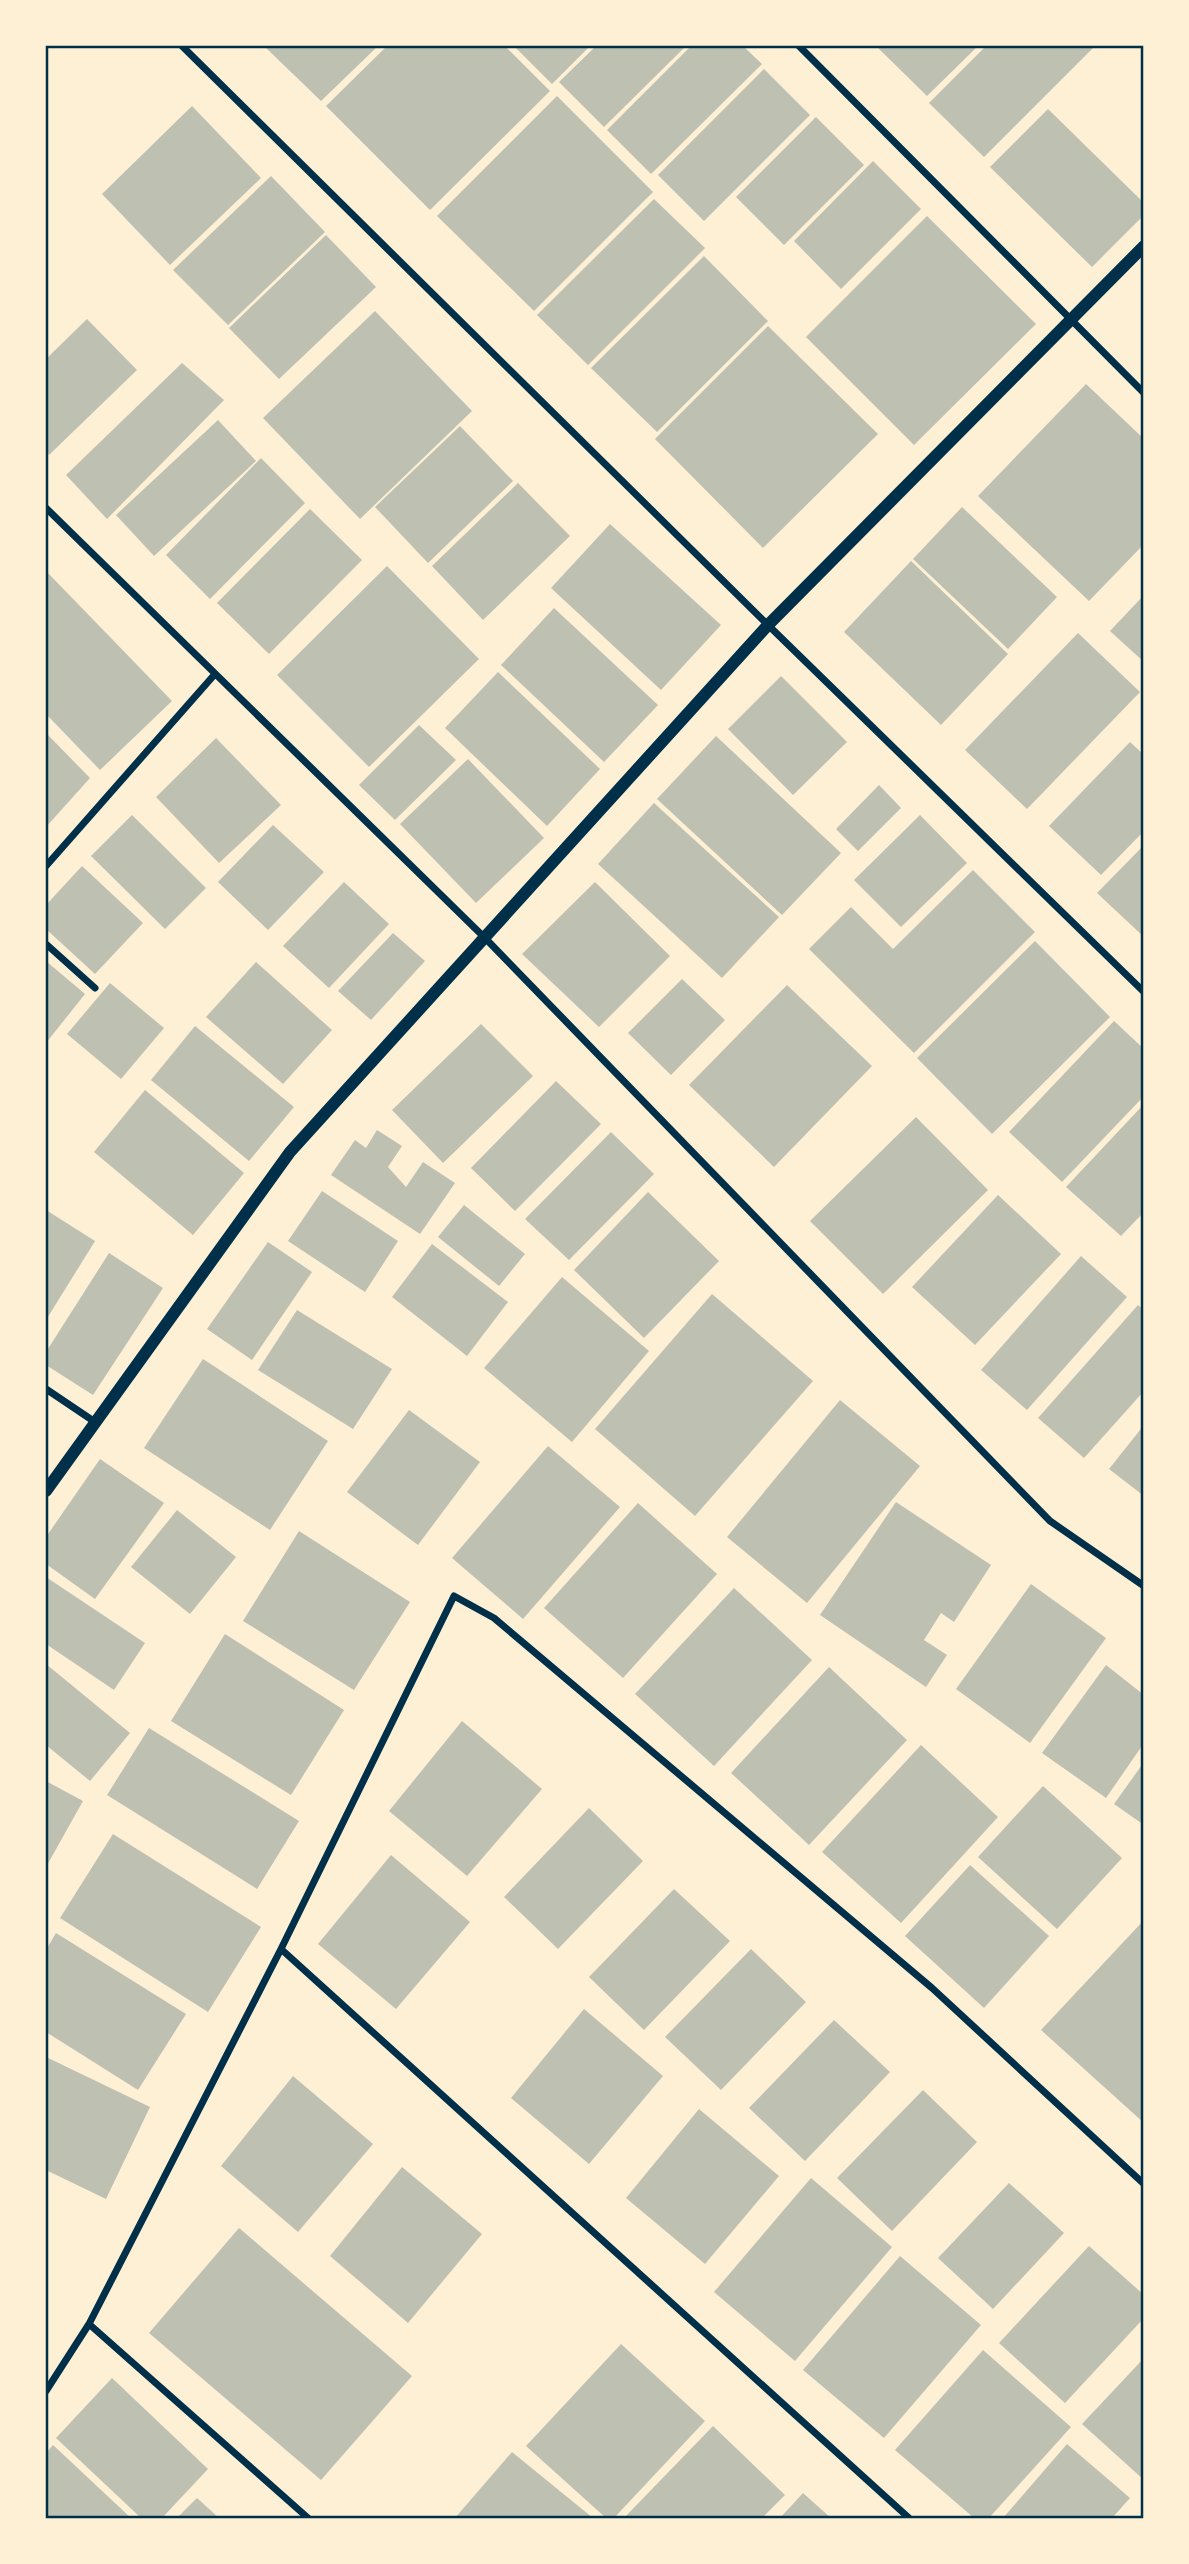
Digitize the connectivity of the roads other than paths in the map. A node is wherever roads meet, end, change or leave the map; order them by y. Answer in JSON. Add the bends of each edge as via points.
{"nodes":[{"id":1,"x":182,"y":46,"type":"edge"},
{"id":2,"x":799,"y":46,"type":"edge"},
{"id":3,"x":1143,"y":246,"type":"edge"},
{"id":4,"x":1071,"y":320,"type":"junction"},
{"id":5,"x":1143,"y":393,"type":"edge"},
{"id":6,"x":46,"y":508,"type":"edge"},
{"id":7,"x":768,"y":625,"type":"junction"},
{"id":8,"x":215,"y":674,"type":"junction"},
{"id":9,"x":46,"y":866,"type":"edge"},
{"id":10,"x":485,"y":939,"type":"junction"},
{"id":11,"x":46,"y":944,"type":"edge"},
{"id":12,"x":95,"y":988,"type":"dead end"},
{"id":13,"x":1143,"y":992,"type":"edge"},
{"id":14,"x":46,"y":1389,"type":"edge"},
{"id":15,"x":95,"y":1422,"type":"junction"},
{"id":16,"x":46,"y":1491,"type":"edge"},
{"id":17,"x":1143,"y":1586,"type":"edge"},
{"id":18,"x":281,"y":1949,"type":"junction"},
{"id":19,"x":1143,"y":2183,"type":"edge"},
{"id":20,"x":89,"y":2324,"type":"junction"},
{"id":21,"x":46,"y":2391,"type":"edge"},
{"id":22,"x":307,"y":2518,"type":"edge"},
{"id":23,"x":909,"y":2518,"type":"edge"}],
"edges":[{"from":1,"to":7,"type":"street"},
{"from":2,"to":4,"type":"street"},
{"from":3,"to":4,"type":"street"},
{"from":4,"to":5,"type":"street"},
{"from":4,"to":7,"type":"street"},
{"from":6,"to":8,"type":"street"},
{"from":7,"to":10,"type":"street"},
{"from":7,"to":13,"type":"street"},
{"from":8,"to":9,"type":"street"},
{"from":8,"to":10,"type":"street"},
{"from":10,"to":15,"type":"street","via":[[290,1152]]},
{"from":10,"to":17,"type":"street","via":[[1050,1521]]},
{"from":11,"to":12,"type":"street"},
{"from":14,"to":15,"type":"street"},
{"from":15,"to":16,"type":"street"},
{"from":18,"to":19,"type":"street","via":[[454,1596],[494,1618],[932,1988]]},
{"from":18,"to":20,"type":"street"},
{"from":18,"to":23,"type":"street"},
{"from":20,"to":21,"type":"street"},
{"from":20,"to":22,"type":"street"}]}
